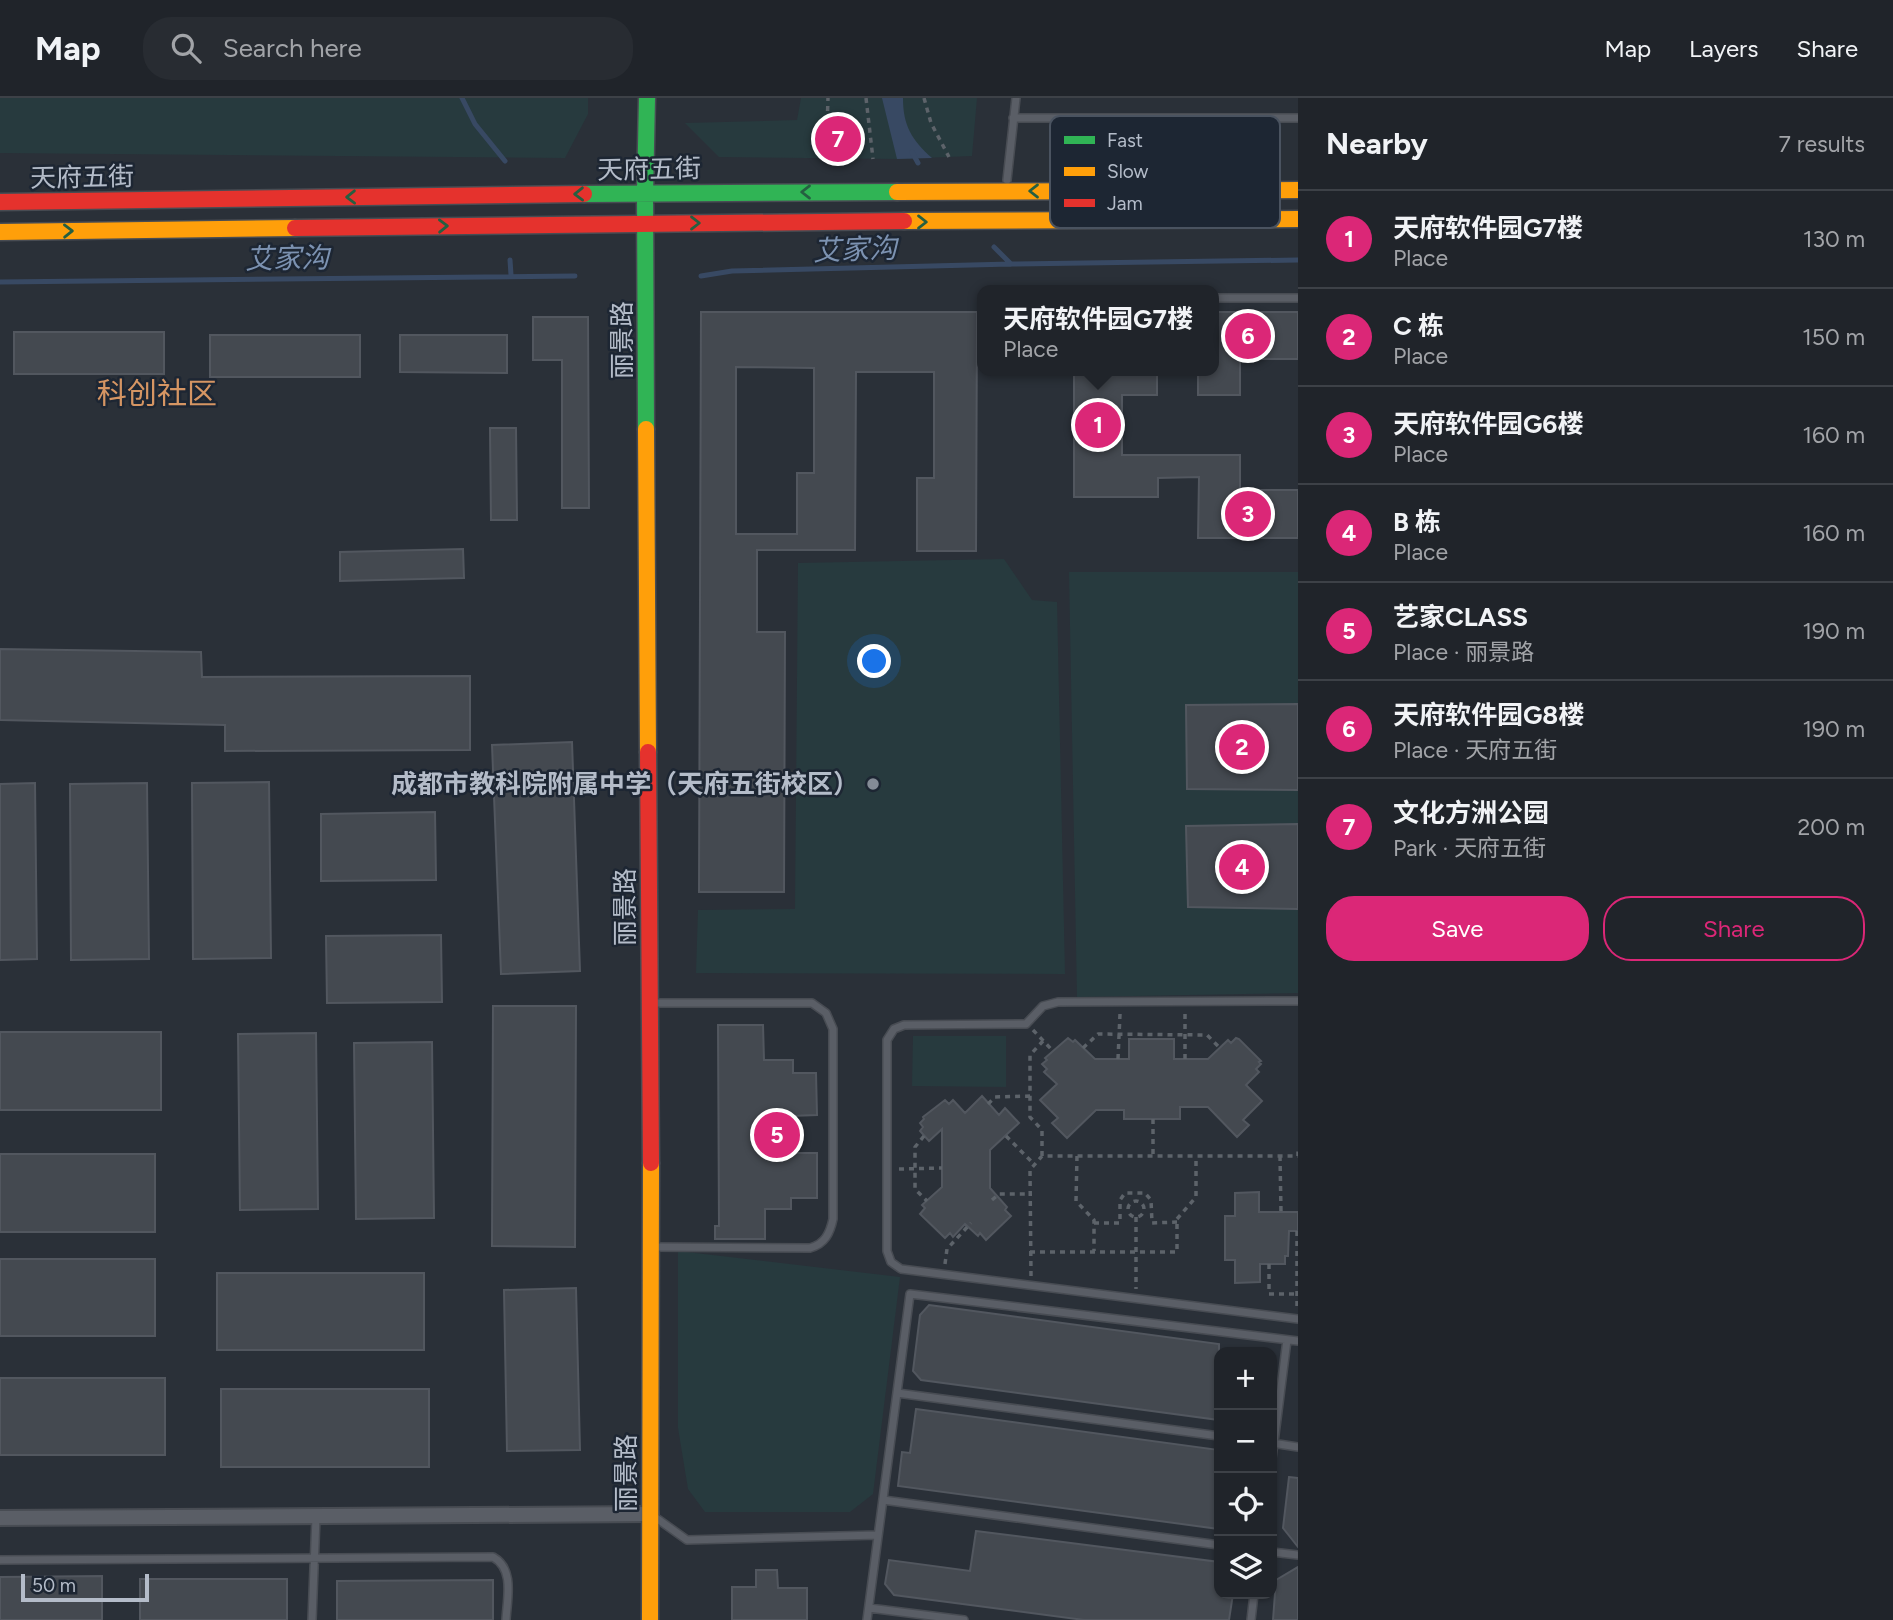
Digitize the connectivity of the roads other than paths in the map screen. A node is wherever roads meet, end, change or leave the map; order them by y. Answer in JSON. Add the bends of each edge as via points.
{"nodes":[{"id":1,"x":647,"y":98,"type":"edge"},
{"id":2,"x":1016,"y":98,"type":"edge"},
{"id":3,"x":1013,"y":118,"type":"junction"},
{"id":4,"x":1050,"y":118,"type":"edge"},
{"id":5,"x":1280,"y":118,"type":"edge"},
{"id":6,"x":1298,"y":118,"type":"edge"},
{"id":7,"x":1007,"y":180,"type":"dead end"},
{"id":8,"x":1280,"y":190,"type":"edge"},
{"id":9,"x":1298,"y":190,"type":"edge"},
{"id":10,"x":1050,"y":191,"type":"edge"},
{"id":11,"x":645,"y":193,"type":"junction"},
{"id":12,"x":0,"y":202,"type":"edge"},
{"id":13,"x":1280,"y":219,"type":"edge"},
{"id":14,"x":1298,"y":219,"type":"edge"},
{"id":15,"x":1050,"y":221,"type":"edge"},
{"id":16,"x":646,"y":223,"type":"junction"},
{"id":17,"x":0,"y":232,"type":"edge"},
{"id":18,"x":1219,"y":298,"type":"edge"},
{"id":19,"x":1298,"y":298,"type":"edge"},
{"id":20,"x":1298,"y":1001,"type":"edge"},
{"id":21,"x":650,"y":1003,"type":"junction"},
{"id":22,"x":651,"y":1247,"type":"junction"},
{"id":23,"x":1298,"y":1319,"type":"edge"},
{"id":24,"x":1287,"y":1340,"type":"junction"},
{"id":25,"x":1298,"y":1341,"type":"edge"},
{"id":26,"x":897,"y":1393,"type":"junction"},
{"id":27,"x":1277,"y":1414,"type":"edge"},
{"id":28,"x":1214,"y":1435,"type":"edge"},
{"id":29,"x":1277,"y":1444,"type":"edge"},
{"id":30,"x":1298,"y":1447,"type":"edge"},
{"id":31,"x":883,"y":1500,"type":"junction"},
{"id":32,"x":650,"y":1514,"type":"junction"},
{"id":33,"x":316,"y":1516,"type":"junction"},
{"id":34,"x":0,"y":1518,"type":"edge"},
{"id":35,"x":878,"y":1535,"type":"junction"},
{"id":36,"x":1214,"y":1544,"type":"edge"},
{"id":37,"x":1277,"y":1553,"type":"edge"},
{"id":38,"x":1298,"y":1555,"type":"edge"},
{"id":39,"x":314,"y":1558,"type":"junction"},
{"id":40,"x":0,"y":1560,"type":"edge"},
{"id":41,"x":1253,"y":1599,"type":"edge"},
{"id":42,"x":869,"y":1608,"type":"junction"},
{"id":43,"x":312,"y":1620,"type":"edge"},
{"id":44,"x":506,"y":1620,"type":"edge"},
{"id":45,"x":650,"y":1620,"type":"edge"},
{"id":46,"x":867,"y":1620,"type":"edge"},
{"id":47,"x":964,"y":1620,"type":"edge"},
{"id":48,"x":1251,"y":1620,"type":"edge"}],
"edges":[{"from":1,"to":11,"type":"street","name":"丽景路"},
{"from":2,"to":3,"type":"lane"},
{"from":3,"to":4,"type":"lane"},
{"from":3,"to":7,"type":"lane"},
{"from":5,"to":6,"type":"lane"},
{"from":9,"to":8,"type":"street","name":"天府五街","one_way":true},
{"from":10,"to":11,"type":"street","name":"天府五街","one_way":true},
{"from":11,"to":12,"type":"street","name":"天府五街","one_way":true},
{"from":11,"to":16,"type":"street","name":"丽景路"},
{"from":13,"to":14,"type":"street","name":"天府五街","one_way":true},
{"from":16,"to":15,"type":"street","name":"天府五街","one_way":true},
{"from":17,"to":16,"type":"street","name":"天府五街","one_way":true},
{"from":16,"to":21,"type":"street","name":"丽景路"},
{"from":18,"to":19,"type":"lane"},
{"from":20,"to":23,"type":"lane","via":[[1058,1002],[1043,1006],[1026,1024],[904,1025],[894,1029],[887,1040],[887,1251],[891,1262],[901,1269]]},
{"from":21,"to":22,"type":"street","name":"丽景路"},
{"from":21,"to":22,"type":"lane","via":[[812,1003],[820,1007],[831,1021],[833,1043],[834,1219],[823,1242],[810,1248]]},
{"from":22,"to":32,"type":"street","name":"丽景路"},
{"from":24,"to":25,"type":"lane"},
{"from":24,"to":26,"type":"lane","via":[[910,1294]]},
{"from":24,"to":27,"type":"lane"},
{"from":26,"to":28,"type":"lane"},
{"from":26,"to":31,"type":"lane"},
{"from":29,"to":30,"type":"lane"},
{"from":31,"to":35,"type":"lane"},
{"from":31,"to":36,"type":"lane"},
{"from":32,"to":33,"type":"street"},
{"from":32,"to":35,"type":"lane","via":[[687,1540]]},
{"from":32,"to":45,"type":"street","name":"丽景路"},
{"from":33,"to":34,"type":"street"},
{"from":33,"to":39,"type":"lane"},
{"from":35,"to":42,"type":"lane"},
{"from":37,"to":38,"type":"lane"},
{"from":39,"to":40,"type":"lane"},
{"from":39,"to":43,"type":"lane"},
{"from":39,"to":44,"type":"lane","via":[[493,1557],[508,1574]]},
{"from":41,"to":48,"type":"lane"},
{"from":42,"to":46,"type":"lane"},
{"from":42,"to":47,"type":"lane"}]}
